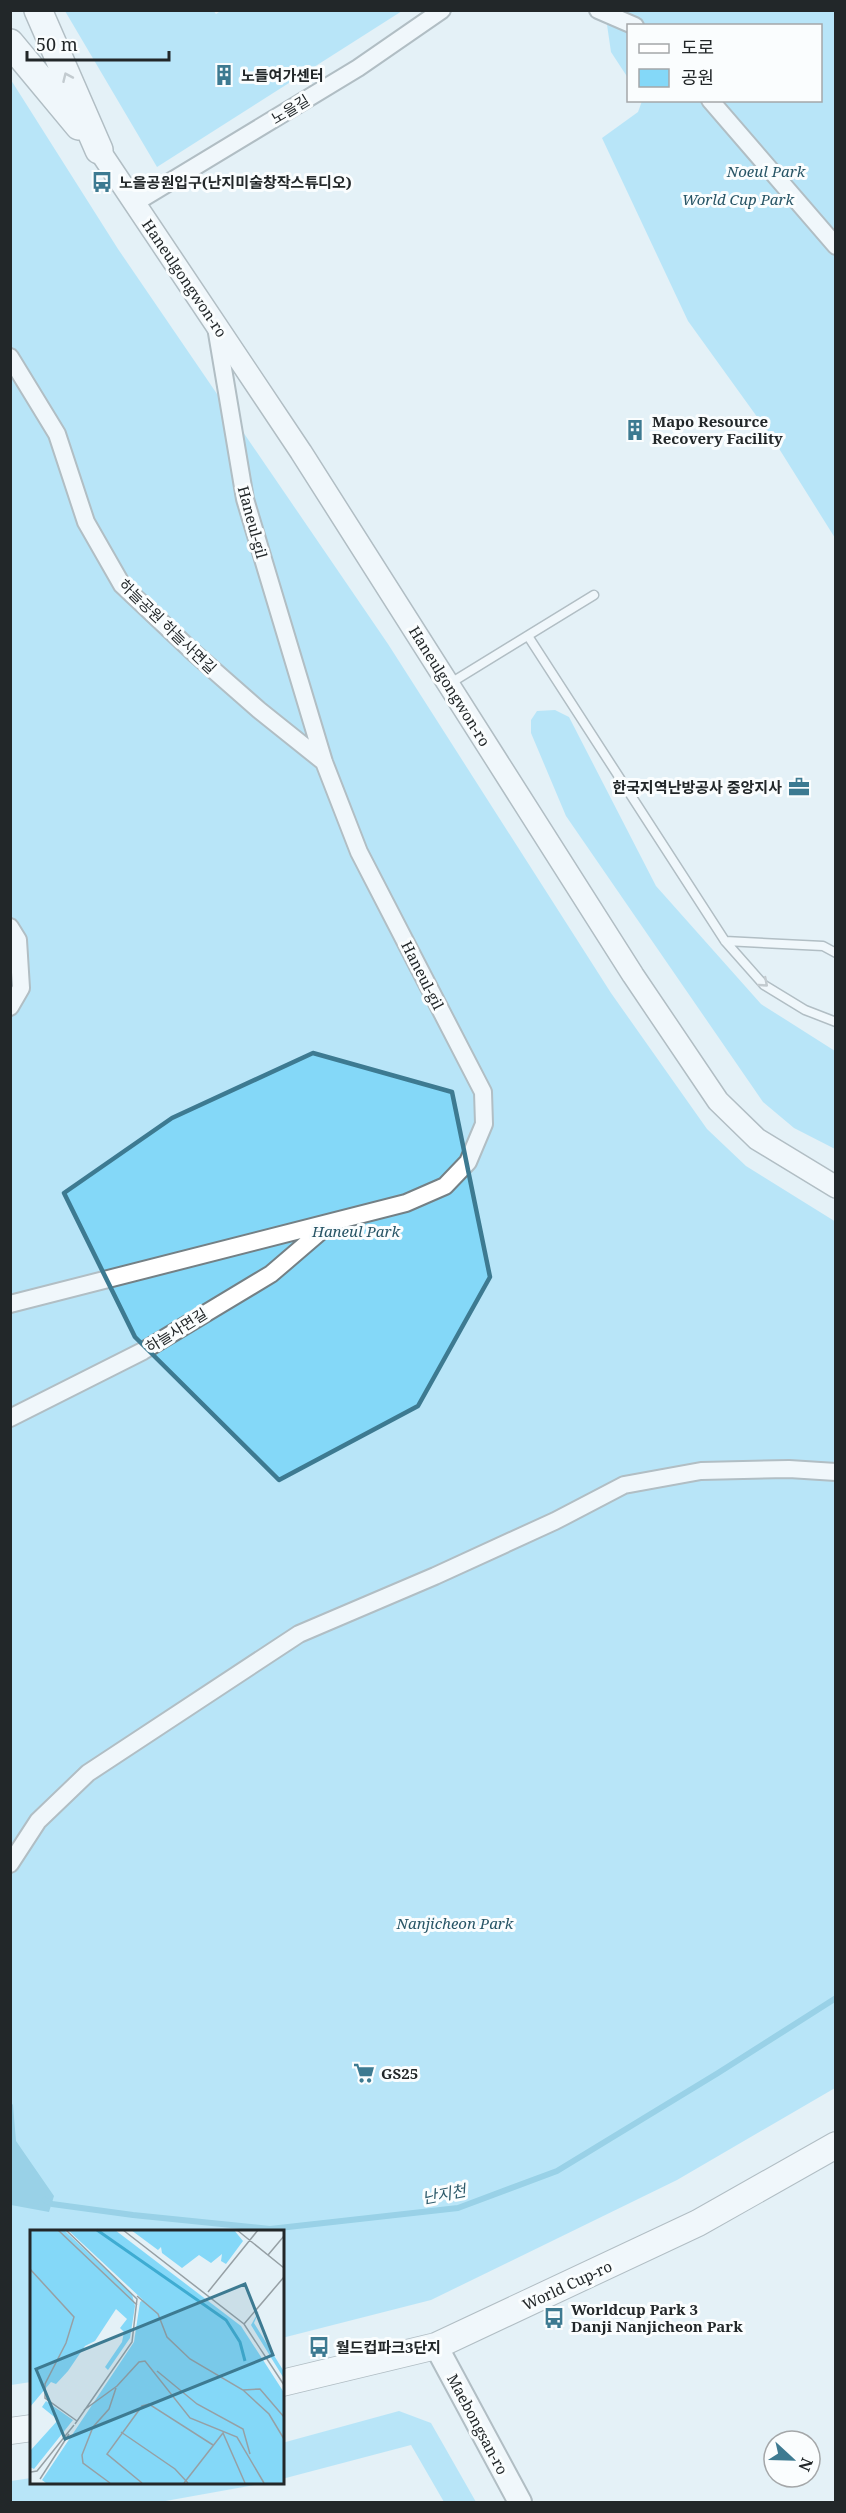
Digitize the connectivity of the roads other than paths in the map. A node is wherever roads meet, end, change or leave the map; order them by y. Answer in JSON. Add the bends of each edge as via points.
{"nodes":[{"id":1,"x":38,"y":10,"type":"edge"},
{"id":2,"x":442,"y":10,"type":"edge"},
{"id":3,"x":598,"y":10,"type":"edge"},
{"id":4,"x":630,"y":24,"type":"edge"},
{"id":5,"x":10,"y":43,"type":"edge"},
{"id":6,"x":712,"y":102,"type":"edge"},
{"id":7,"x":99,"y":150,"type":"junction"},
{"id":8,"x":135,"y":203,"type":"junction"},
{"id":9,"x":836,"y":246,"type":"edge"},
{"id":10,"x":215,"y":323,"type":"junction"},
{"id":11,"x":10,"y":357,"type":"edge"},
{"id":12,"x":594,"y":595,"type":"dead end"},
{"id":13,"x":528,"y":636,"type":"junction"},
{"id":14,"x":449,"y":684,"type":"junction"},
{"id":15,"x":324,"y":762,"type":"junction"},
{"id":16,"x":10,"y":927,"type":"edge"},
{"id":17,"x":724,"y":941,"type":"junction"},
{"id":18,"x":836,"y":953,"type":"edge"},
{"id":19,"x":10,"y":1007,"type":"edge"},
{"id":20,"x":836,"y":1022,"type":"edge"},
{"id":21,"x":836,"y":1187,"type":"edge"},
{"id":22,"x":330,"y":1223,"type":"junction"},
{"id":23,"x":10,"y":1304,"type":"edge"},
{"id":24,"x":10,"y":1418,"type":"edge"},
{"id":25,"x":836,"y":1472,"type":"edge"},
{"id":26,"x":10,"y":1864,"type":"edge"},
{"id":27,"x":836,"y":2145,"type":"edge"},
{"id":28,"x":436,"y":2346,"type":"junction"},
{"id":29,"x":284,"y":2383,"type":"edge"},
{"id":30,"x":30,"y":2428,"type":"edge"},
{"id":31,"x":10,"y":2431,"type":"edge"},
{"id":32,"x":520,"y":2502,"type":"edge"}],
"edges":[{"from":7,"to":1,"type":"highway","one_way":true},
{"from":2,"to":8,"type":"street","name":"노을길","via":[[358,68]]},
{"from":3,"to":4,"type":"street"},
{"from":5,"to":7,"type":"highway"},
{"from":6,"to":9,"type":"street"},
{"from":7,"to":8,"type":"street","name":"Haneulgongwon-ro"},
{"from":8,"to":10,"type":"street","name":"Haneulgongwon-ro"},
{"from":10,"to":14,"type":"street","name":"Haneulgongwon-ro"},
{"from":10,"to":15,"type":"street","name":"Haneul-gil","via":[[245,499]]},
{"from":11,"to":15,"type":"street","name":"하늘공원 하늘사면길","via":[[57,434],[86,522],[122,585],[259,710]]},
{"from":12,"to":13,"type":"lane"},
{"from":13,"to":14,"type":"lane"},
{"from":13,"to":17,"type":"lane"},
{"from":14,"to":21,"type":"street","name":"Haneulgongwon-ro","via":[[633,975],[718,1101],[757,1139]]},
{"from":15,"to":22,"type":"street","name":"Haneul-gil","via":[[359,852],[483,1092],[484,1124],[468,1162],[445,1186],[406,1203]]},
{"from":16,"to":19,"type":"street","via":[[18,940],[21,988]]},
{"from":17,"to":18,"type":"lane","via":[[823,946]]},
{"from":17,"to":20,"type":"lane","one_way":true,"via":[[764,985],[805,1011]]},
{"from":22,"to":23,"type":"street","name":"Haneul-gil"},
{"from":22,"to":24,"type":"street","name":"하늘사면길","via":[[271,1274],[143,1351]]},
{"from":25,"to":26,"type":"street","via":[[701,1471],[624,1485],[479,1556],[299,1634],[88,1773],[38,1821]]},
{"from":27,"to":28,"type":"main road","name":"World Cup-ro","via":[[698,2223]]},
{"from":28,"to":29,"type":"main road","name":"World Cup-ro"},
{"from":28,"to":32,"type":"main road","name":"Maebongsan-ro"},
{"from":30,"to":31,"type":"main road"}]}
